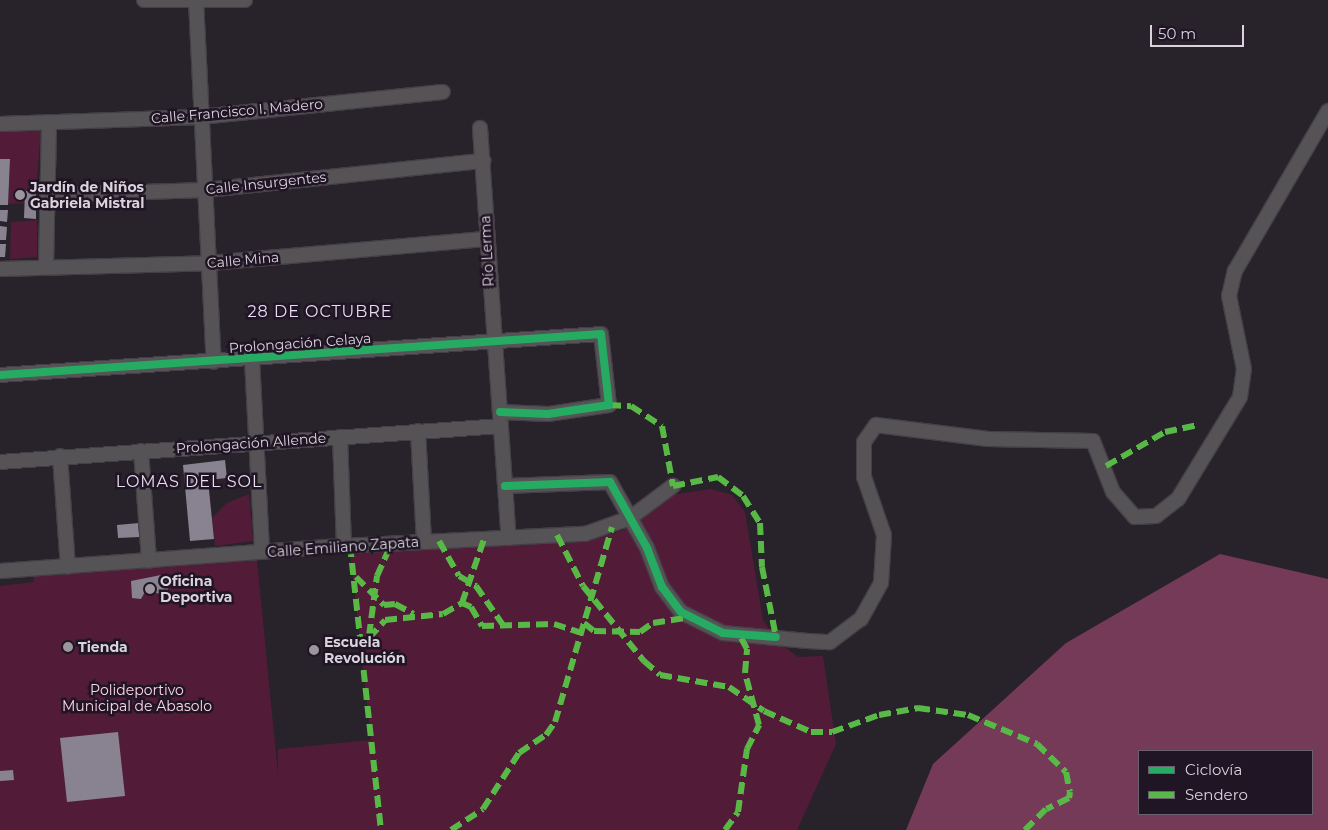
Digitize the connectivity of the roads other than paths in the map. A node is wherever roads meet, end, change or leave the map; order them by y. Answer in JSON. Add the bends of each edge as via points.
{"nodes":[{"id":1,"x":144,"y":0,"type":"edge"},
{"id":2,"x":245,"y":0,"type":"edge"},
{"id":3,"x":197,"y":2,"type":"edge"},
{"id":4,"x":443,"y":92,"type":"dead end"},
{"id":5,"x":1328,"y":111,"type":"edge"},
{"id":6,"x":200,"y":117,"type":"junction"},
{"id":7,"x":49,"y":122,"type":"junction"},
{"id":8,"x":0,"y":124,"type":"edge"},
{"id":9,"x":480,"y":128,"type":"dead end"},
{"id":10,"x":483,"y":160,"type":"junction"},
{"id":11,"x":206,"y":190,"type":"junction"},
{"id":12,"x":48,"y":195,"type":"junction"},
{"id":13,"x":485,"y":239,"type":"junction"},
{"id":14,"x":210,"y":263,"type":"junction"},
{"id":15,"x":46,"y":267,"type":"junction"},
{"id":16,"x":0,"y":269,"type":"edge"},
{"id":17,"x":493,"y":342,"type":"junction"},
{"id":18,"x":252,"y":359,"type":"junction"},
{"id":19,"x":214,"y":362,"type":"junction"},
{"id":20,"x":0,"y":375,"type":"edge"},
{"id":21,"x":548,"y":414,"type":"joint"},
{"id":22,"x":501,"y":419,"type":"junction"},
{"id":23,"x":418,"y":431,"type":"junction"},
{"id":24,"x":340,"y":437,"type":"junction"},
{"id":25,"x":255,"y":441,"type":"junction"},
{"id":26,"x":142,"y":451,"type":"junction"},
{"id":27,"x":60,"y":456,"type":"junction"},
{"id":28,"x":0,"y":462,"type":"edge"},
{"id":29,"x":505,"y":486,"type":"junction"},
{"id":30,"x":673,"y":486,"type":"dead end"},
{"id":31,"x":630,"y":518,"type":"junction"},
{"id":32,"x":509,"y":538,"type":"junction"},
{"id":33,"x":424,"y":542,"type":"junction"},
{"id":34,"x":344,"y":546,"type":"junction"},
{"id":35,"x":262,"y":552,"type":"junction"},
{"id":36,"x":148,"y":561,"type":"junction"},
{"id":37,"x":68,"y":567,"type":"junction"},
{"id":38,"x":0,"y":571,"type":"edge"}],
"edges":[{"from":1,"to":3,"type":"street"},
{"from":2,"to":3,"type":"street"},
{"from":3,"to":6,"type":"street"},
{"from":4,"to":6,"type":"street","name":"Calle Francisco I. Madero"},
{"from":5,"to":31,"type":"street","via":[[1235,271],[1229,296],[1244,368],[1240,397],[1178,499],[1156,516],[1135,517],[1113,492],[1093,441],[988,439],[895,424],[876,425],[864,442],[864,477],[884,535],[881,583],[861,619],[830,642],[723,633],[681,612],[662,587]]},
{"from":6,"to":7,"type":"street","name":"Calle Francisco I. Madero"},
{"from":6,"to":11,"type":"street"},
{"from":7,"to":8,"type":"street","name":"Calle Francisco I. Madero"},
{"from":7,"to":12,"type":"street"},
{"from":9,"to":10,"type":"street","name":"Río Lerma"},
{"from":10,"to":11,"type":"street","name":"Calle Insurgentes"},
{"from":10,"to":13,"type":"street","name":"Río Lerma"},
{"from":11,"to":12,"type":"street","name":"Calle Insurgentes"},
{"from":11,"to":14,"type":"street"},
{"from":12,"to":15,"type":"street"},
{"from":13,"to":14,"type":"street","name":"Calle Mina"},
{"from":13,"to":17,"type":"street","name":"Río Lerma"},
{"from":14,"to":15,"type":"street","name":"Calle Mina"},
{"from":14,"to":19,"type":"street"},
{"from":15,"to":16,"type":"street","name":"Calle Mina"},
{"from":17,"to":18,"type":"street","name":"Prolongación Celaya"},
{"from":17,"to":21,"type":"street","name":"Prolongación Celaya","via":[[601,334],[609,405]]},
{"from":17,"to":22,"type":"street","name":"Río Lerma"},
{"from":18,"to":19,"type":"street","name":"Prolongación Celaya"},
{"from":18,"to":25,"type":"street"},
{"from":19,"to":20,"type":"street","name":"Prolongación Celaya"},
{"from":21,"to":22,"type":"street","name":"Prolongación Allende"},
{"from":22,"to":23,"type":"street","name":"Prolongación Allende"},
{"from":22,"to":29,"type":"street","name":"Río Lerma"},
{"from":23,"to":24,"type":"street","name":"Prolongación Allende"},
{"from":23,"to":33,"type":"street"},
{"from":24,"to":25,"type":"street","name":"Prolongación Allende"},
{"from":24,"to":34,"type":"street"},
{"from":25,"to":26,"type":"street","name":"Prolongación Allende"},
{"from":25,"to":35,"type":"street"},
{"from":26,"to":27,"type":"street","name":"Prolongación Allende"},
{"from":26,"to":36,"type":"street"},
{"from":27,"to":28,"type":"street","name":"Prolongación Allende"},
{"from":27,"to":37,"type":"street"},
{"from":29,"to":31,"type":"street","via":[[610,482]]},
{"from":29,"to":32,"type":"street","name":"Río Lerma"},
{"from":30,"to":31,"type":"street","name":"Calle Emiliano Zapata"},
{"from":31,"to":32,"type":"street","name":"Calle Emiliano Zapata","via":[[586,534]]},
{"from":32,"to":33,"type":"street","name":"Calle Emiliano Zapata"},
{"from":33,"to":34,"type":"street","name":"Calle Emiliano Zapata"},
{"from":34,"to":35,"type":"street","name":"Calle Emiliano Zapata"},
{"from":35,"to":36,"type":"street","name":"Calle Emiliano Zapata"},
{"from":36,"to":37,"type":"street","name":"Calle Emiliano Zapata"},
{"from":37,"to":38,"type":"street","name":"Calle Emiliano Zapata"}]}
